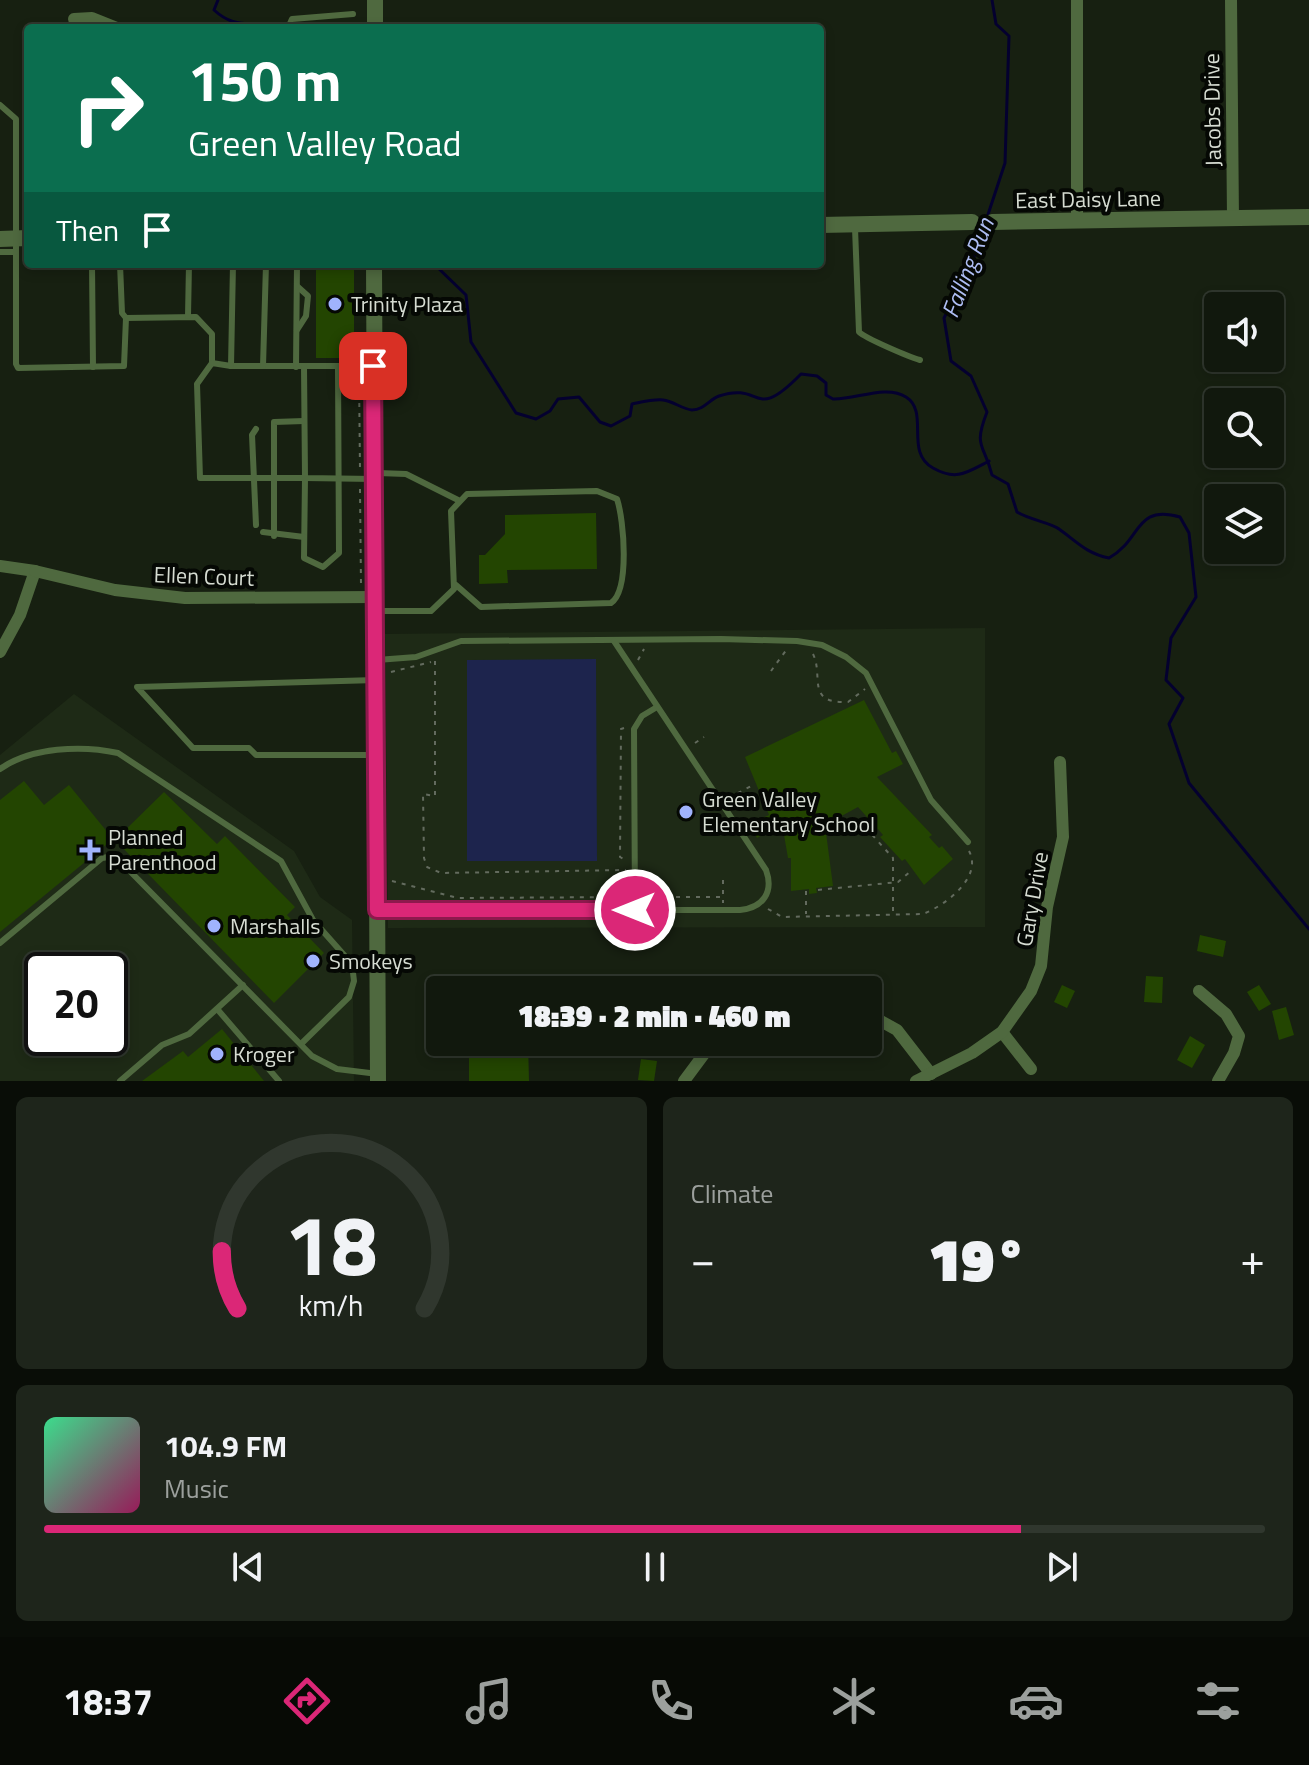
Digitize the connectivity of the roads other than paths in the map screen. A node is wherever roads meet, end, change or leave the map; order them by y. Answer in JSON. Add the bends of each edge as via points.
{"nodes":[{"id":1,"x":375,"y":0,"type":"edge"},
{"id":2,"x":1077,"y":0,"type":"edge"},
{"id":3,"x":1231,"y":0,"type":"edge"},
{"id":4,"x":353,"y":14,"type":"dead end"},
{"id":5,"x":74,"y":19,"type":"dead end"},
{"id":6,"x":107,"y":24,"type":"edge"},
{"id":7,"x":290,"y":24,"type":"edge"},
{"id":8,"x":375,"y":24,"type":"edge"},
{"id":9,"x":0,"y":105,"type":"edge"},
{"id":10,"x":1309,"y":217,"type":"edge"},
{"id":11,"x":1233,"y":219,"type":"junction"},
{"id":12,"x":1077,"y":221,"type":"junction"},
{"id":13,"x":972,"y":222,"type":"joint"},
{"id":14,"x":992,"y":222,"type":"joint"},
{"id":15,"x":855,"y":224,"type":"junction"},
{"id":16,"x":824,"y":225,"type":"edge"},
{"id":17,"x":15,"y":242,"type":"edge"},
{"id":18,"x":0,"y":252,"type":"edge"},
{"id":19,"x":16,"y":261,"type":"junction"},
{"id":20,"x":24,"y":261,"type":"edge"},
{"id":21,"x":92,"y":268,"type":"edge"},
{"id":22,"x":120,"y":268,"type":"edge"},
{"id":23,"x":189,"y":268,"type":"edge"},
{"id":24,"x":233,"y":268,"type":"edge"},
{"id":25,"x":266,"y":268,"type":"edge"},
{"id":26,"x":297,"y":268,"type":"edge"},
{"id":27,"x":374,"y":268,"type":"edge"},
{"id":28,"x":298,"y":287,"type":"junction"},
{"id":29,"x":188,"y":316,"type":"junction"},
{"id":30,"x":126,"y":318,"type":"junction"},
{"id":31,"x":297,"y":330,"type":"junction"},
{"id":32,"x":920,"y":360,"type":"dead end"},
{"id":33,"x":212,"y":363,"type":"junction"},
{"id":34,"x":231,"y":366,"type":"junction"},
{"id":35,"x":263,"y":366,"type":"junction"},
{"id":36,"x":300,"y":366,"type":"junction"},
{"id":37,"x":338,"y":366,"type":"junction"},
{"id":38,"x":366,"y":366,"type":"junction"},
{"id":39,"x":93,"y":367,"type":"junction"},
{"id":40,"x":304,"y":421,"type":"junction"},
{"id":41,"x":256,"y":429,"type":"dead end"},
{"id":42,"x":272,"y":477,"type":"junction"},
{"id":43,"x":369,"y":477,"type":"junction"},
{"id":44,"x":253,"y":478,"type":"junction"},
{"id":45,"x":305,"y":478,"type":"junction"},
{"id":46,"x":340,"y":478,"type":"junction"},
{"id":47,"x":458,"y":500,"type":"junction"},
{"id":48,"x":256,"y":525,"type":"dead end"},
{"id":49,"x":263,"y":532,"type":"dead end"},
{"id":50,"x":274,"y":536,"type":"junction"},
{"id":51,"x":304,"y":537,"type":"junction"},
{"id":52,"x":0,"y":566,"type":"edge"},
{"id":53,"x":35,"y":571,"type":"junction"},
{"id":54,"x":456,"y":585,"type":"junction"},
{"id":55,"x":374,"y":604,"type":"junction"},
{"id":56,"x":614,"y":641,"type":"junction"},
{"id":57,"x":0,"y":652,"type":"edge"},
{"id":58,"x":375,"y":660,"type":"junction"},
{"id":59,"x":383,"y":676,"type":"junction"},
{"id":60,"x":657,"y":707,"type":"junction"},
{"id":61,"x":376,"y":755,"type":"junction"},
{"id":62,"x":1060,"y":762,"type":"dead end"},
{"id":63,"x":0,"y":769,"type":"edge"},
{"id":64,"x":968,"y":846,"type":"road end"},
{"id":65,"x":377,"y":910,"type":"junction"},
{"id":66,"x":635,"y":910,"type":"junction"},
{"id":67,"x":0,"y":943,"type":"edge"},
{"id":68,"x":243,"y":985,"type":"junction"},
{"id":69,"x":1199,"y":991,"type":"dead end"},
{"id":70,"x":218,"y":1010,"type":"junction"},
{"id":71,"x":882,"y":1022,"type":"edge"},
{"id":72,"x":1002,"y":1032,"type":"junction"},
{"id":73,"x":301,"y":1044,"type":"junction"},
{"id":74,"x":700,"y":1056,"type":"edge"},
{"id":75,"x":1031,"y":1069,"type":"dead end"},
{"id":76,"x":346,"y":1070,"type":"junction"},
{"id":77,"x":931,"y":1074,"type":"junction"},
{"id":78,"x":378,"y":1078,"type":"edge"},
{"id":79,"x":120,"y":1081,"type":"edge"},
{"id":80,"x":279,"y":1081,"type":"edge"},
{"id":81,"x":343,"y":1081,"type":"edge"},
{"id":82,"x":684,"y":1081,"type":"edge"},
{"id":83,"x":916,"y":1081,"type":"edge"},
{"id":84,"x":1218,"y":1081,"type":"edge"}],
"edges":[{"from":1,"to":8,"type":"street"},
{"from":2,"to":12,"type":"street"},
{"from":3,"to":11,"type":"street","name":"Jacobs Drive"},
{"from":4,"to":7,"type":"lane","via":[[292,19]]},
{"from":5,"to":6,"type":"street"},
{"from":9,"to":17,"type":"lane","via":[[16,119]]},
{"from":10,"to":11,"type":"street","name":"East Daisy Lane"},
{"from":11,"to":12,"type":"street","name":"East Daisy Lane"},
{"from":12,"to":14,"type":"street","name":"East Daisy Lane"},
{"from":13,"to":14,"type":"street","name":"East Daisy Lane"},
{"from":13,"to":15,"type":"street","name":"East Daisy Lane"},
{"from":15,"to":16,"type":"street","name":"East Daisy Lane"},
{"from":15,"to":32,"type":"lane","via":[[859,332]]},
{"from":17,"to":18,"type":"lane"},
{"from":17,"to":19,"type":"lane"},
{"from":19,"to":20,"type":"lane"},
{"from":19,"to":39,"type":"lane","via":[[18,368]]},
{"from":21,"to":39,"type":"lane"},
{"from":22,"to":30,"type":"lane"},
{"from":23,"to":29,"type":"lane"},
{"from":24,"to":34,"type":"lane"},
{"from":25,"to":35,"type":"lane"},
{"from":26,"to":28,"type":"lane"},
{"from":27,"to":38,"type":"street"},
{"from":28,"to":31,"type":"lane"},
{"from":28,"to":31,"type":"lane","via":[[308,296],[309,307]]},
{"from":29,"to":30,"type":"lane"},
{"from":29,"to":33,"type":"lane","via":[[212,334]]},
{"from":30,"to":39,"type":"lane","via":[[124,366]]},
{"from":31,"to":36,"type":"lane"},
{"from":33,"to":34,"type":"lane"},
{"from":33,"to":44,"type":"lane","via":[[197,384],[200,478]]},
{"from":34,"to":35,"type":"lane"},
{"from":35,"to":36,"type":"lane"},
{"from":36,"to":37,"type":"lane"},
{"from":36,"to":40,"type":"lane"},
{"from":37,"to":38,"type":"lane"},
{"from":37,"to":46,"type":"lane"},
{"from":38,"to":43,"type":"street"},
{"from":40,"to":42,"type":"lane","via":[[270,422]]},
{"from":40,"to":45,"type":"lane"},
{"from":41,"to":44,"type":"lane"},
{"from":42,"to":44,"type":"lane"},
{"from":42,"to":45,"type":"lane"},
{"from":42,"to":50,"type":"lane"},
{"from":43,"to":46,"type":"lane"},
{"from":43,"to":47,"type":"lane","via":[[406,474]]},
{"from":43,"to":55,"type":"street"},
{"from":44,"to":48,"type":"lane"},
{"from":45,"to":46,"type":"lane"},
{"from":45,"to":51,"type":"lane"},
{"from":46,"to":51,"type":"lane","via":[[339,553],[323,567],[304,558]]},
{"from":47,"to":54,"type":"lane","via":[[451,516]]},
{"from":47,"to":54,"type":"lane","via":[[478,492],[607,492],[619,503],[623,576],[618,597],[597,606],[481,607]]},
{"from":49,"to":50,"type":"lane"},
{"from":50,"to":51,"type":"lane"},
{"from":52,"to":53,"type":"street","name":"Ellen Court"},
{"from":53,"to":55,"type":"street","name":"Ellen Court","via":[[115,590],[185,598]]},
{"from":53,"to":57,"type":"street"},
{"from":54,"to":55,"type":"lane","via":[[431,611]]},
{"from":55,"to":58,"type":"street"},
{"from":56,"to":58,"type":"lane","via":[[461,641],[405,659]]},
{"from":56,"to":60,"type":"lane"},
{"from":56,"to":64,"type":"lane","via":[[797,641],[846,657],[870,680],[931,800]]},
{"from":58,"to":59,"type":"street"},
{"from":59,"to":61,"type":"street"},
{"from":59,"to":61,"type":"lane","via":[[137,687],[193,748],[249,748],[256,755]]},
{"from":60,"to":66,"type":"lane","via":[[634,729]]},
{"from":60,"to":66,"type":"lane","via":[[768,877],[767,895],[757,906],[723,910]]},
{"from":61,"to":65,"type":"street"},
{"from":62,"to":72,"type":"street","name":"Gary Drive","via":[[1063,837],[1047,907],[1041,966],[1024,1005]]},
{"from":63,"to":73,"type":"lane","via":[[43,752],[118,753],[281,861],[308,912],[349,960],[355,976],[345,1003]]},
{"from":65,"to":66,"type":"lane"},
{"from":65,"to":78,"type":"street"},
{"from":67,"to":68,"type":"lane","via":[[112,855]]},
{"from":68,"to":70,"type":"lane"},
{"from":68,"to":73,"type":"lane"},
{"from":69,"to":84,"type":"street","via":[[1226,1014],[1239,1036]]},
{"from":70,"to":79,"type":"lane","via":[[189,1034],[162,1045]]},
{"from":70,"to":80,"type":"lane"},
{"from":71,"to":77,"type":"street","via":[[897,1030]]},
{"from":72,"to":75,"type":"street"},
{"from":72,"to":77,"type":"street","name":"Gary Drive"},
{"from":73,"to":76,"type":"lane","via":[[328,1065]]},
{"from":74,"to":82,"type":"street"},
{"from":76,"to":78,"type":"lane"},
{"from":76,"to":81,"type":"lane"},
{"from":77,"to":83,"type":"street","name":"Gary Drive"}]}
